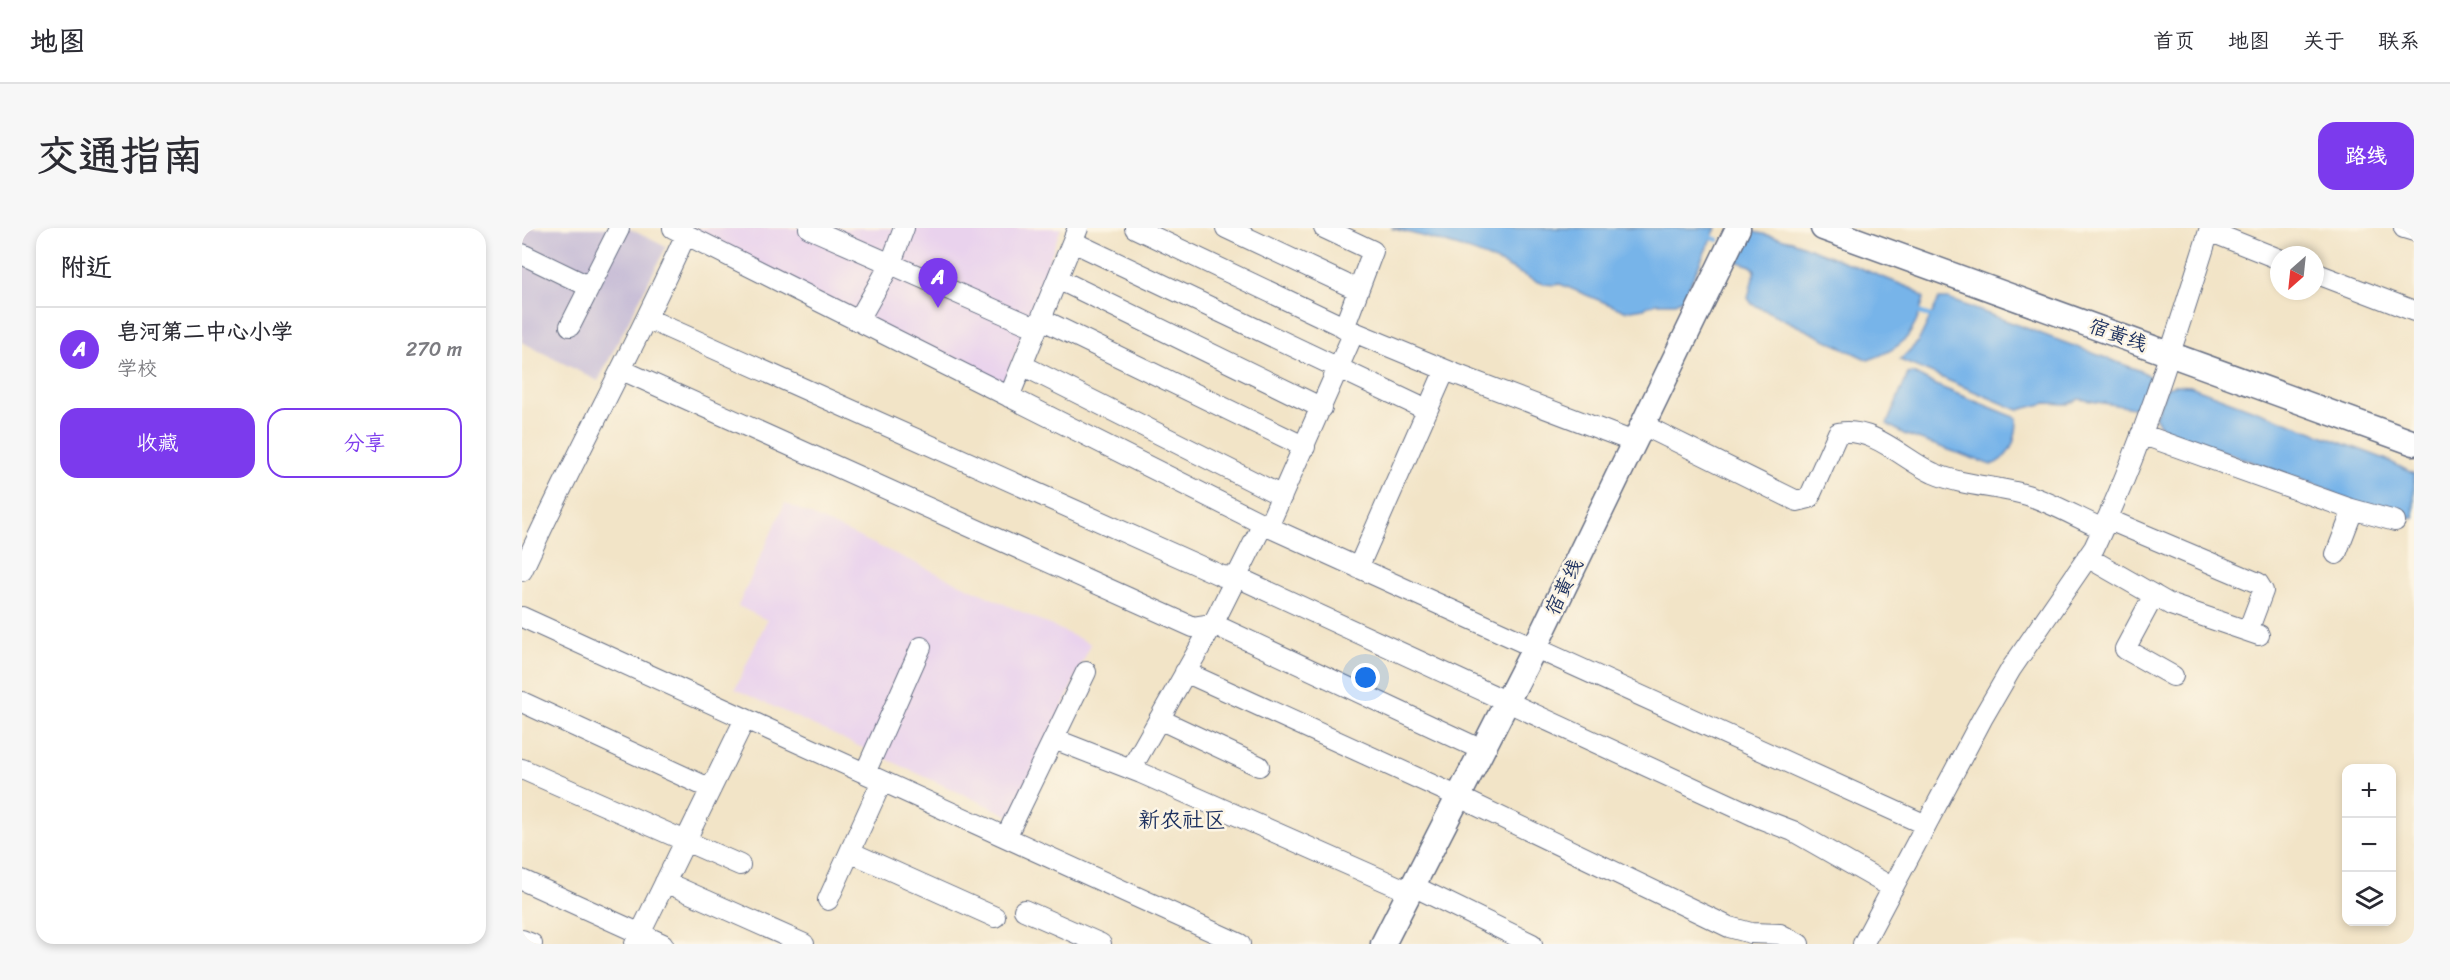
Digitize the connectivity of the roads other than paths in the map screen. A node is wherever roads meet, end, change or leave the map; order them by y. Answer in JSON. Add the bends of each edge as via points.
{"nodes":[{"id":1,"x":809,"y":228,"type":"edge"},
{"id":2,"x":904,"y":228,"type":"edge"},
{"id":3,"x":1135,"y":228,"type":"edge"},
{"id":4,"x":1226,"y":228,"type":"edge"},
{"id":5,"x":1324,"y":228,"type":"edge"},
{"id":6,"x":1738,"y":228,"type":"edge"},
{"id":7,"x":1823,"y":228,"type":"edge"},
{"id":8,"x":2404,"y":228,"type":"edge"},
{"id":9,"x":619,"y":229,"type":"edge"},
{"id":10,"x":2209,"y":230,"type":"edge"},
{"id":11,"x":679,"y":231,"type":"edge"},
{"id":12,"x":2414,"y":231,"type":"edge"},
{"id":13,"x":1076,"y":235,"type":"edge"},
{"id":14,"x":522,"y":254,"type":"edge"},
{"id":15,"x":2270,"y":255,"type":"edge"},
{"id":16,"x":891,"y":263,"type":"junction"},
{"id":17,"x":2324,"y":277,"type":"edge"},
{"id":18,"x":1058,"y":279,"type":"junction"},
{"id":19,"x":590,"y":287,"type":"junction"},
{"id":20,"x":1358,"y":290,"type":"junction"},
{"id":21,"x":2414,"y":312,"type":"edge"},
{"id":22,"x":648,"y":319,"type":"junction"},
{"id":23,"x":858,"y":321,"type":"junction"},
{"id":24,"x":1033,"y":321,"type":"junction"},
{"id":25,"x":570,"y":326,"type":"dead end"},
{"id":26,"x":1349,"y":330,"type":"junction"},
{"id":27,"x":2172,"y":355,"type":"junction"},
{"id":28,"x":1022,"y":364,"type":"junction"},
{"id":29,"x":1339,"y":368,"type":"junction"},
{"id":30,"x":622,"y":370,"type":"junction"},
{"id":31,"x":1445,"y":370,"type":"junction"},
{"id":32,"x":1009,"y":397,"type":"junction"},
{"id":33,"x":1322,"y":408,"type":"junction"},
{"id":34,"x":1427,"y":410,"type":"junction"},
{"id":35,"x":1639,"y":433,"type":"junction"},
{"id":36,"x":2141,"y":434,"type":"junction"},
{"id":37,"x":2414,"y":443,"type":"edge"},
{"id":38,"x":1305,"y":447,"type":"junction"},
{"id":39,"x":1282,"y":496,"type":"junction"},
{"id":40,"x":2353,"y":510,"type":"junction"},
{"id":41,"x":2395,"y":521,"type":"dead end"},
{"id":42,"x":2105,"y":524,"type":"junction"},
{"id":43,"x":1265,"y":526,"type":"junction"},
{"id":44,"x":2336,"y":554,"type":"dead end"},
{"id":45,"x":2087,"y":557,"type":"junction"},
{"id":46,"x":1358,"y":568,"type":"junction"},
{"id":47,"x":522,"y":571,"type":"edge"},
{"id":48,"x":1237,"y":577,"type":"junction"},
{"id":49,"x":2154,"y":595,"type":"junction"},
{"id":50,"x":522,"y":617,"type":"edge"},
{"id":51,"x":1213,"y":624,"type":"junction"},
{"id":52,"x":921,"y":647,"type":"dead end"},
{"id":53,"x":1535,"y":647,"type":"junction"},
{"id":54,"x":1086,"y":672,"type":"dead end"},
{"id":55,"x":1185,"y":672,"type":"junction"},
{"id":56,"x":2173,"y":676,"type":"dead end"},
{"id":57,"x":1508,"y":700,"type":"junction"},
{"id":58,"x":522,"y":702,"type":"edge"},
{"id":59,"x":745,"y":718,"type":"junction"},
{"id":60,"x":1159,"y":718,"type":"junction"},
{"id":61,"x":1054,"y":739,"type":"junction"},
{"id":62,"x":1482,"y":750,"type":"junction"},
{"id":63,"x":1259,"y":766,"type":"dead end"},
{"id":64,"x":522,"y":769,"type":"edge"},
{"id":65,"x":1131,"y":769,"type":"junction"},
{"id":66,"x":874,"y":777,"type":"junction"},
{"id":67,"x":711,"y":789,"type":"junction"},
{"id":68,"x":1459,"y":797,"type":"junction"},
{"id":69,"x":1926,"y":825,"type":"junction"},
{"id":70,"x":1006,"y":837,"type":"junction"},
{"id":71,"x":685,"y":841,"type":"junction"},
{"id":72,"x":850,"y":852,"type":"junction"},
{"id":73,"x":740,"y":866,"type":"dead end"},
{"id":74,"x":522,"y":880,"type":"edge"},
{"id":75,"x":665,"y":882,"type":"junction"},
{"id":76,"x":1893,"y":888,"type":"junction"},
{"id":77,"x":1412,"y":889,"type":"junction"},
{"id":78,"x":828,"y":900,"type":"dead end"},
{"id":79,"x":1024,"y":910,"type":"dead end"},
{"id":80,"x":994,"y":917,"type":"dead end"},
{"id":81,"x":638,"y":939,"type":"edge"},
{"id":82,"x":522,"y":940,"type":"edge"},
{"id":83,"x":532,"y":944,"type":"edge"},
{"id":84,"x":663,"y":944,"type":"edge"},
{"id":85,"x":804,"y":944,"type":"edge"},
{"id":86,"x":1101,"y":944,"type":"edge"},
{"id":87,"x":1240,"y":944,"type":"edge"},
{"id":88,"x":1383,"y":944,"type":"edge"},
{"id":89,"x":1532,"y":944,"type":"edge"},
{"id":90,"x":1799,"y":944,"type":"edge"},
{"id":91,"x":1863,"y":944,"type":"edge"}],
"edges":[{"from":1,"to":16,"type":"street"},
{"from":2,"to":16,"type":"street"},
{"from":3,"to":26,"type":"street"},
{"from":4,"to":20,"type":"street"},
{"from":5,"to":20,"type":"street","via":[[1373,251]]},
{"from":6,"to":35,"type":"main road","name":"宿黄线"},
{"from":7,"to":27,"type":"main road","name":"宿黄线"},
{"from":8,"to":12,"type":"street"},
{"from":9,"to":19,"type":"street"},
{"from":10,"to":15,"type":"street"},
{"from":10,"to":27,"type":"street"},
{"from":11,"to":22,"type":"street"},
{"from":11,"to":23,"type":"street"},
{"from":13,"to":18,"type":"street"},
{"from":13,"to":29,"type":"street"},
{"from":14,"to":19,"type":"street"},
{"from":16,"to":23,"type":"street"},
{"from":16,"to":24,"type":"street"},
{"from":17,"to":21,"type":"street"},
{"from":18,"to":24,"type":"street"},
{"from":18,"to":33,"type":"street"},
{"from":19,"to":25,"type":"street"},
{"from":20,"to":26,"type":"street"},
{"from":22,"to":30,"type":"street"},
{"from":22,"to":48,"type":"street","via":[[1222,576]]},
{"from":23,"to":32,"type":"street"},
{"from":24,"to":28,"type":"street"},
{"from":24,"to":38,"type":"street"},
{"from":26,"to":29,"type":"street"},
{"from":26,"to":31,"type":"street"},
{"from":27,"to":36,"type":"street"},
{"from":27,"to":37,"type":"main road","name":"宿黄线"},
{"from":28,"to":32,"type":"street"},
{"from":28,"to":39,"type":"street"},
{"from":29,"to":33,"type":"street"},
{"from":29,"to":34,"type":"street"},
{"from":30,"to":47,"type":"street"},
{"from":30,"to":51,"type":"street","via":[[1193,627]]},
{"from":31,"to":34,"type":"street"},
{"from":31,"to":35,"type":"street"},
{"from":32,"to":43,"type":"street"},
{"from":33,"to":38,"type":"street"},
{"from":34,"to":46,"type":"street"},
{"from":35,"to":42,"type":"street","via":[[1797,501],[1809,498],[1838,433],[1850,430],[1868,435],[1933,473],[2028,495]]},
{"from":35,"to":53,"type":"main road","name":"宿黄线"},
{"from":36,"to":40,"type":"street"},
{"from":36,"to":42,"type":"street"},
{"from":38,"to":39,"type":"street"},
{"from":39,"to":43,"type":"street"},
{"from":40,"to":41,"type":"street"},
{"from":40,"to":44,"type":"street"},
{"from":42,"to":45,"type":"street"},
{"from":42,"to":49,"type":"street","via":[[2258,583],[2263,591],[2253,633],[2171,605]]},
{"from":43,"to":46,"type":"street"},
{"from":43,"to":48,"type":"street"},
{"from":45,"to":49,"type":"street"},
{"from":45,"to":69,"type":"street","via":[[2011,669]]},
{"from":46,"to":53,"type":"street"},
{"from":48,"to":51,"type":"street"},
{"from":48,"to":57,"type":"street"},
{"from":49,"to":56,"type":"street","via":[[2125,649]]},
{"from":50,"to":59,"type":"street"},
{"from":51,"to":55,"type":"street"},
{"from":51,"to":62,"type":"street"},
{"from":52,"to":66,"type":"street"},
{"from":53,"to":57,"type":"main road","name":"宿黄线"},
{"from":53,"to":69,"type":"street"},
{"from":54,"to":61,"type":"street"},
{"from":55,"to":60,"type":"street"},
{"from":55,"to":68,"type":"street"},
{"from":57,"to":62,"type":"main road","name":"宿黄线"},
{"from":57,"to":76,"type":"street","via":[[1793,831]]},
{"from":58,"to":67,"type":"street"},
{"from":59,"to":66,"type":"street"},
{"from":59,"to":67,"type":"street"},
{"from":60,"to":63,"type":"street"},
{"from":60,"to":65,"type":"street"},
{"from":61,"to":65,"type":"street"},
{"from":61,"to":70,"type":"street"},
{"from":62,"to":68,"type":"main road","name":"宿黄线"},
{"from":64,"to":71,"type":"street"},
{"from":65,"to":77,"type":"street"},
{"from":66,"to":70,"type":"street"},
{"from":66,"to":72,"type":"street"},
{"from":67,"to":71,"type":"street"},
{"from":68,"to":77,"type":"main road","name":"宿黄线"},
{"from":68,"to":90,"type":"street","via":[[1729,927],[1750,933],[1780,934]]},
{"from":69,"to":76,"type":"street"},
{"from":70,"to":87,"type":"street"},
{"from":71,"to":73,"type":"street"},
{"from":71,"to":75,"type":"street"},
{"from":72,"to":78,"type":"street"},
{"from":72,"to":80,"type":"street"},
{"from":74,"to":81,"type":"street"},
{"from":75,"to":81,"type":"street"},
{"from":75,"to":85,"type":"street"},
{"from":76,"to":91,"type":"street"},
{"from":77,"to":88,"type":"main road","name":"宿黄线"},
{"from":77,"to":89,"type":"street"},
{"from":79,"to":86,"type":"street"},
{"from":81,"to":84,"type":"street"},
{"from":82,"to":83,"type":"street"}]}
